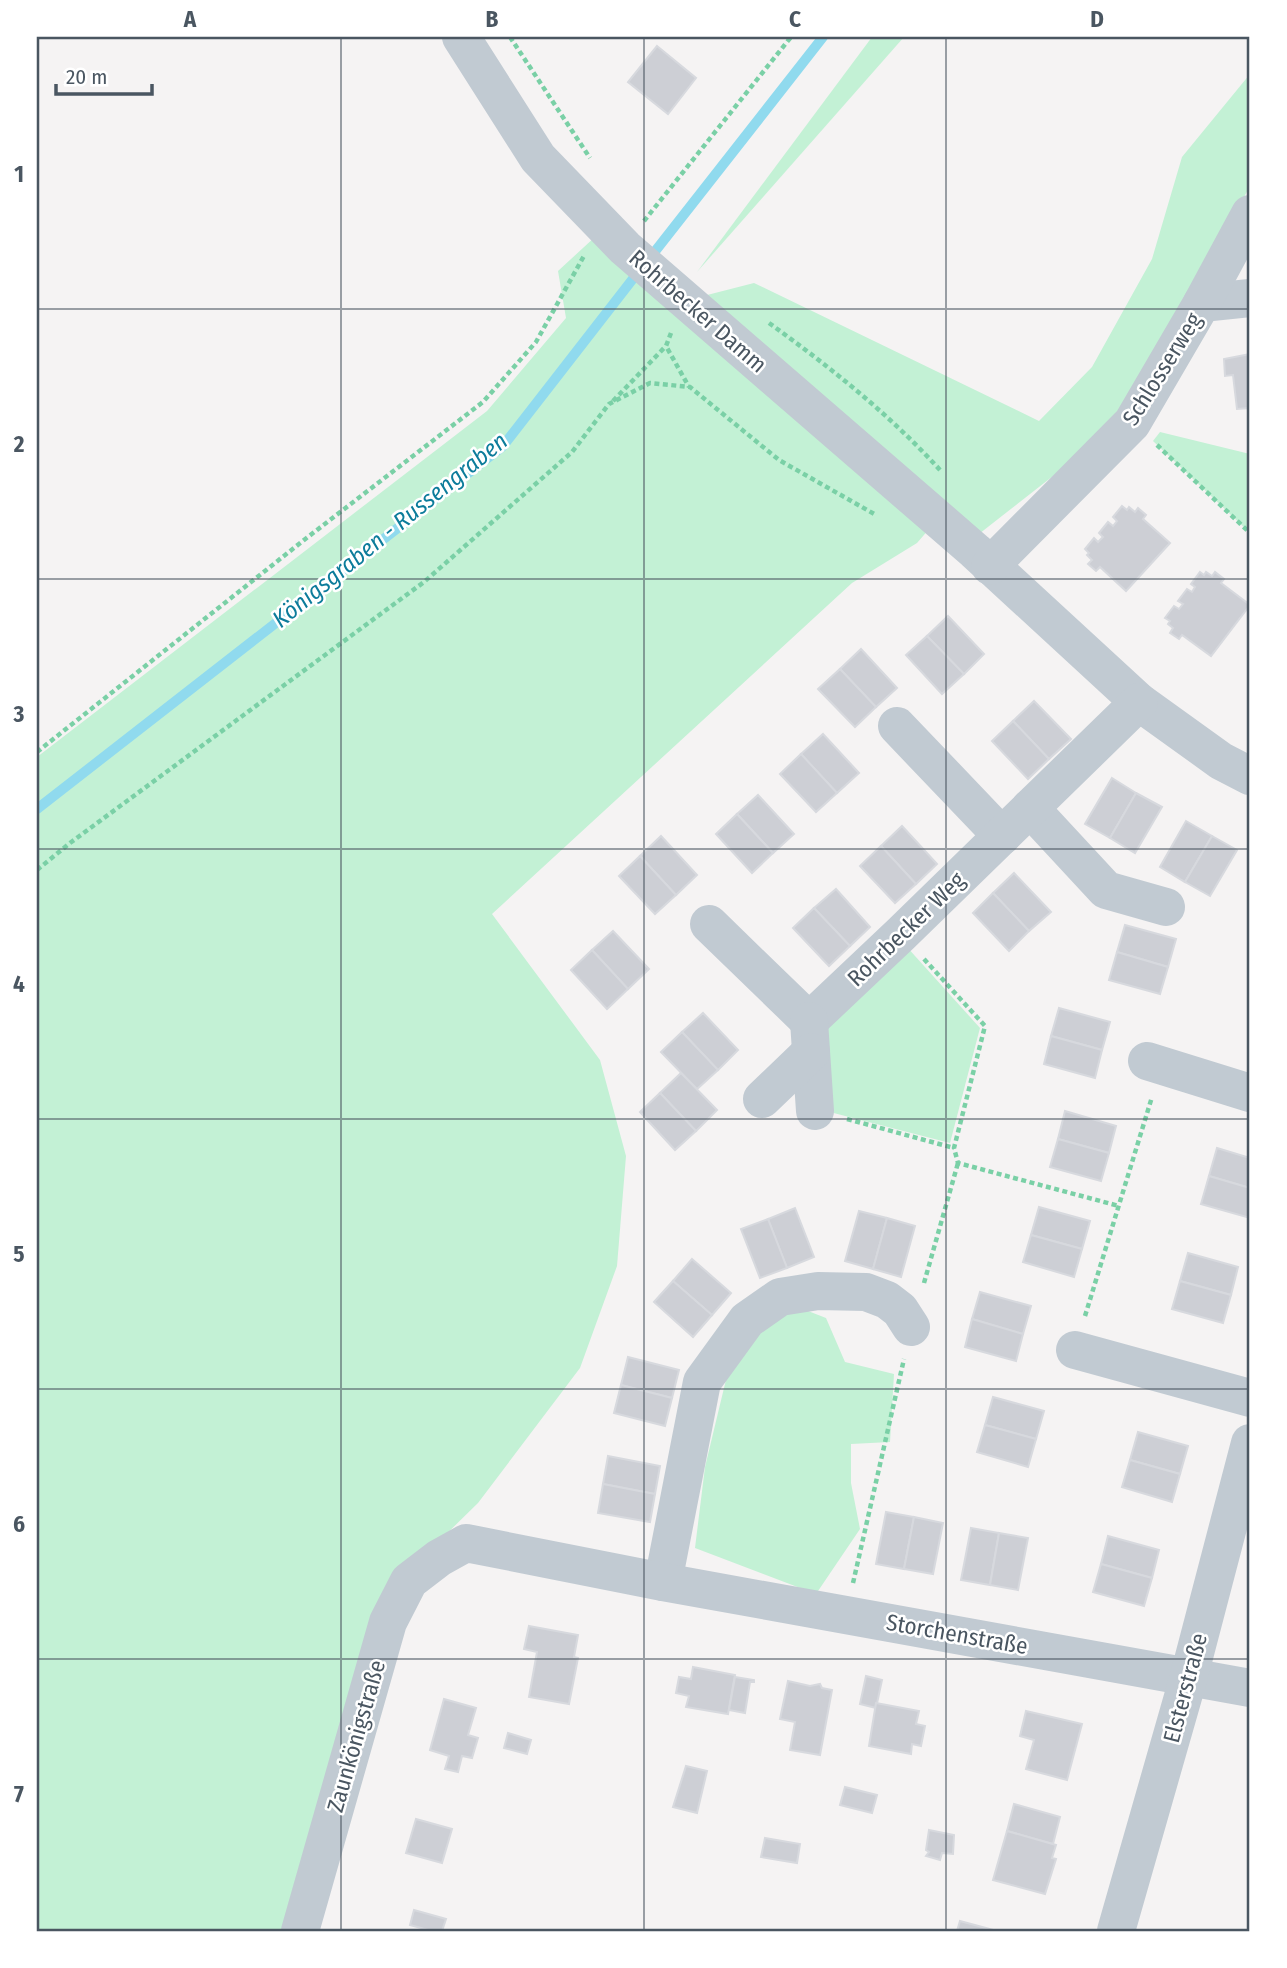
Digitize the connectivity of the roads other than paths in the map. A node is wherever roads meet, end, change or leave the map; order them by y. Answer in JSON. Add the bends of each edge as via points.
{"nodes":[{"id":1,"x":461,"y":37,"type":"edge"},
{"id":2,"x":1250,"y":214,"type":"edge"},
{"id":3,"x":1250,"y":298,"type":"edge"},
{"id":4,"x":1202,"y":303,"type":"junction"},
{"id":5,"x":983,"y":558,"type":"junction"},
{"id":6,"x":1139,"y":702,"type":"junction"},
{"id":7,"x":897,"y":726,"type":"dead end"},
{"id":8,"x":1250,"y":776,"type":"edge"},
{"id":9,"x":1030,"y":808,"type":"junction"},
{"id":10,"x":1002,"y":836,"type":"junction"},
{"id":11,"x":1166,"y":907,"type":"dead end"},
{"id":12,"x":709,"y":924,"type":"dead end"},
{"id":13,"x":810,"y":1036,"type":"junction"},
{"id":14,"x":1154,"y":1063,"type":"road end"},
{"id":15,"x":1250,"y":1093,"type":"edge"},
{"id":16,"x":762,"y":1099,"type":"dead end"},
{"id":17,"x":815,"y":1111,"type":"road end"},
{"id":18,"x":911,"y":1327,"type":"road end"},
{"id":19,"x":1075,"y":1350,"type":"road end"},
{"id":20,"x":1250,"y":1398,"type":"edge"},
{"id":21,"x":1250,"y":1443,"type":"edge"},
{"id":22,"x":439,"y":1558,"type":"joint"},
{"id":23,"x":663,"y":1582,"type":"junction"},
{"id":24,"x":1189,"y":1676,"type":"junction"},
{"id":25,"x":1250,"y":1688,"type":"edge"},
{"id":26,"x":300,"y":1931,"type":"edge"},
{"id":27,"x":1116,"y":1931,"type":"edge"}],
"edges":[{"from":1,"to":5,"type":"street","name":"Rohrbecker Damm","via":[[538,159],[623,232],[679,295]]},
{"from":2,"to":4,"type":"street","name":"Schlosserweg"},
{"from":3,"to":4,"type":"street"},
{"from":4,"to":5,"type":"street","name":"Schlosserweg","via":[[1132,423]]},
{"from":5,"to":6,"type":"street"},
{"from":6,"to":8,"type":"street"},
{"from":6,"to":9,"type":"street","name":"Rohrbecker Weg"},
{"from":7,"to":10,"type":"street"},
{"from":9,"to":10,"type":"street","name":"Rohrbecker Weg"},
{"from":9,"to":11,"type":"street","via":[[1106,890]]},
{"from":10,"to":13,"type":"street","name":"Rohrbecker Weg","via":[[901,934]]},
{"from":12,"to":13,"type":"street"},
{"from":13,"to":16,"type":"street","name":"Rohrbecker Weg"},
{"from":13,"to":17,"type":"street"},
{"from":14,"to":15,"type":"street"},
{"from":18,"to":23,"type":"street","via":[[900,1310],[866,1292],[818,1291],[780,1297],[747,1320],[702,1382]]},
{"from":19,"to":20,"type":"street"},
{"from":21,"to":24,"type":"street","name":"Elsterstraße"},
{"from":22,"to":23,"type":"street","name":"Storchenstraße","via":[[466,1543]]},
{"from":22,"to":26,"type":"street","name":"Zaunkönigstraße","via":[[409,1581],[388,1622]]},
{"from":23,"to":24,"type":"street","name":"Storchenstraße"},
{"from":24,"to":25,"type":"street","name":"Storchenstraße"},
{"from":24,"to":27,"type":"street","name":"Elsterstraße"}]}
